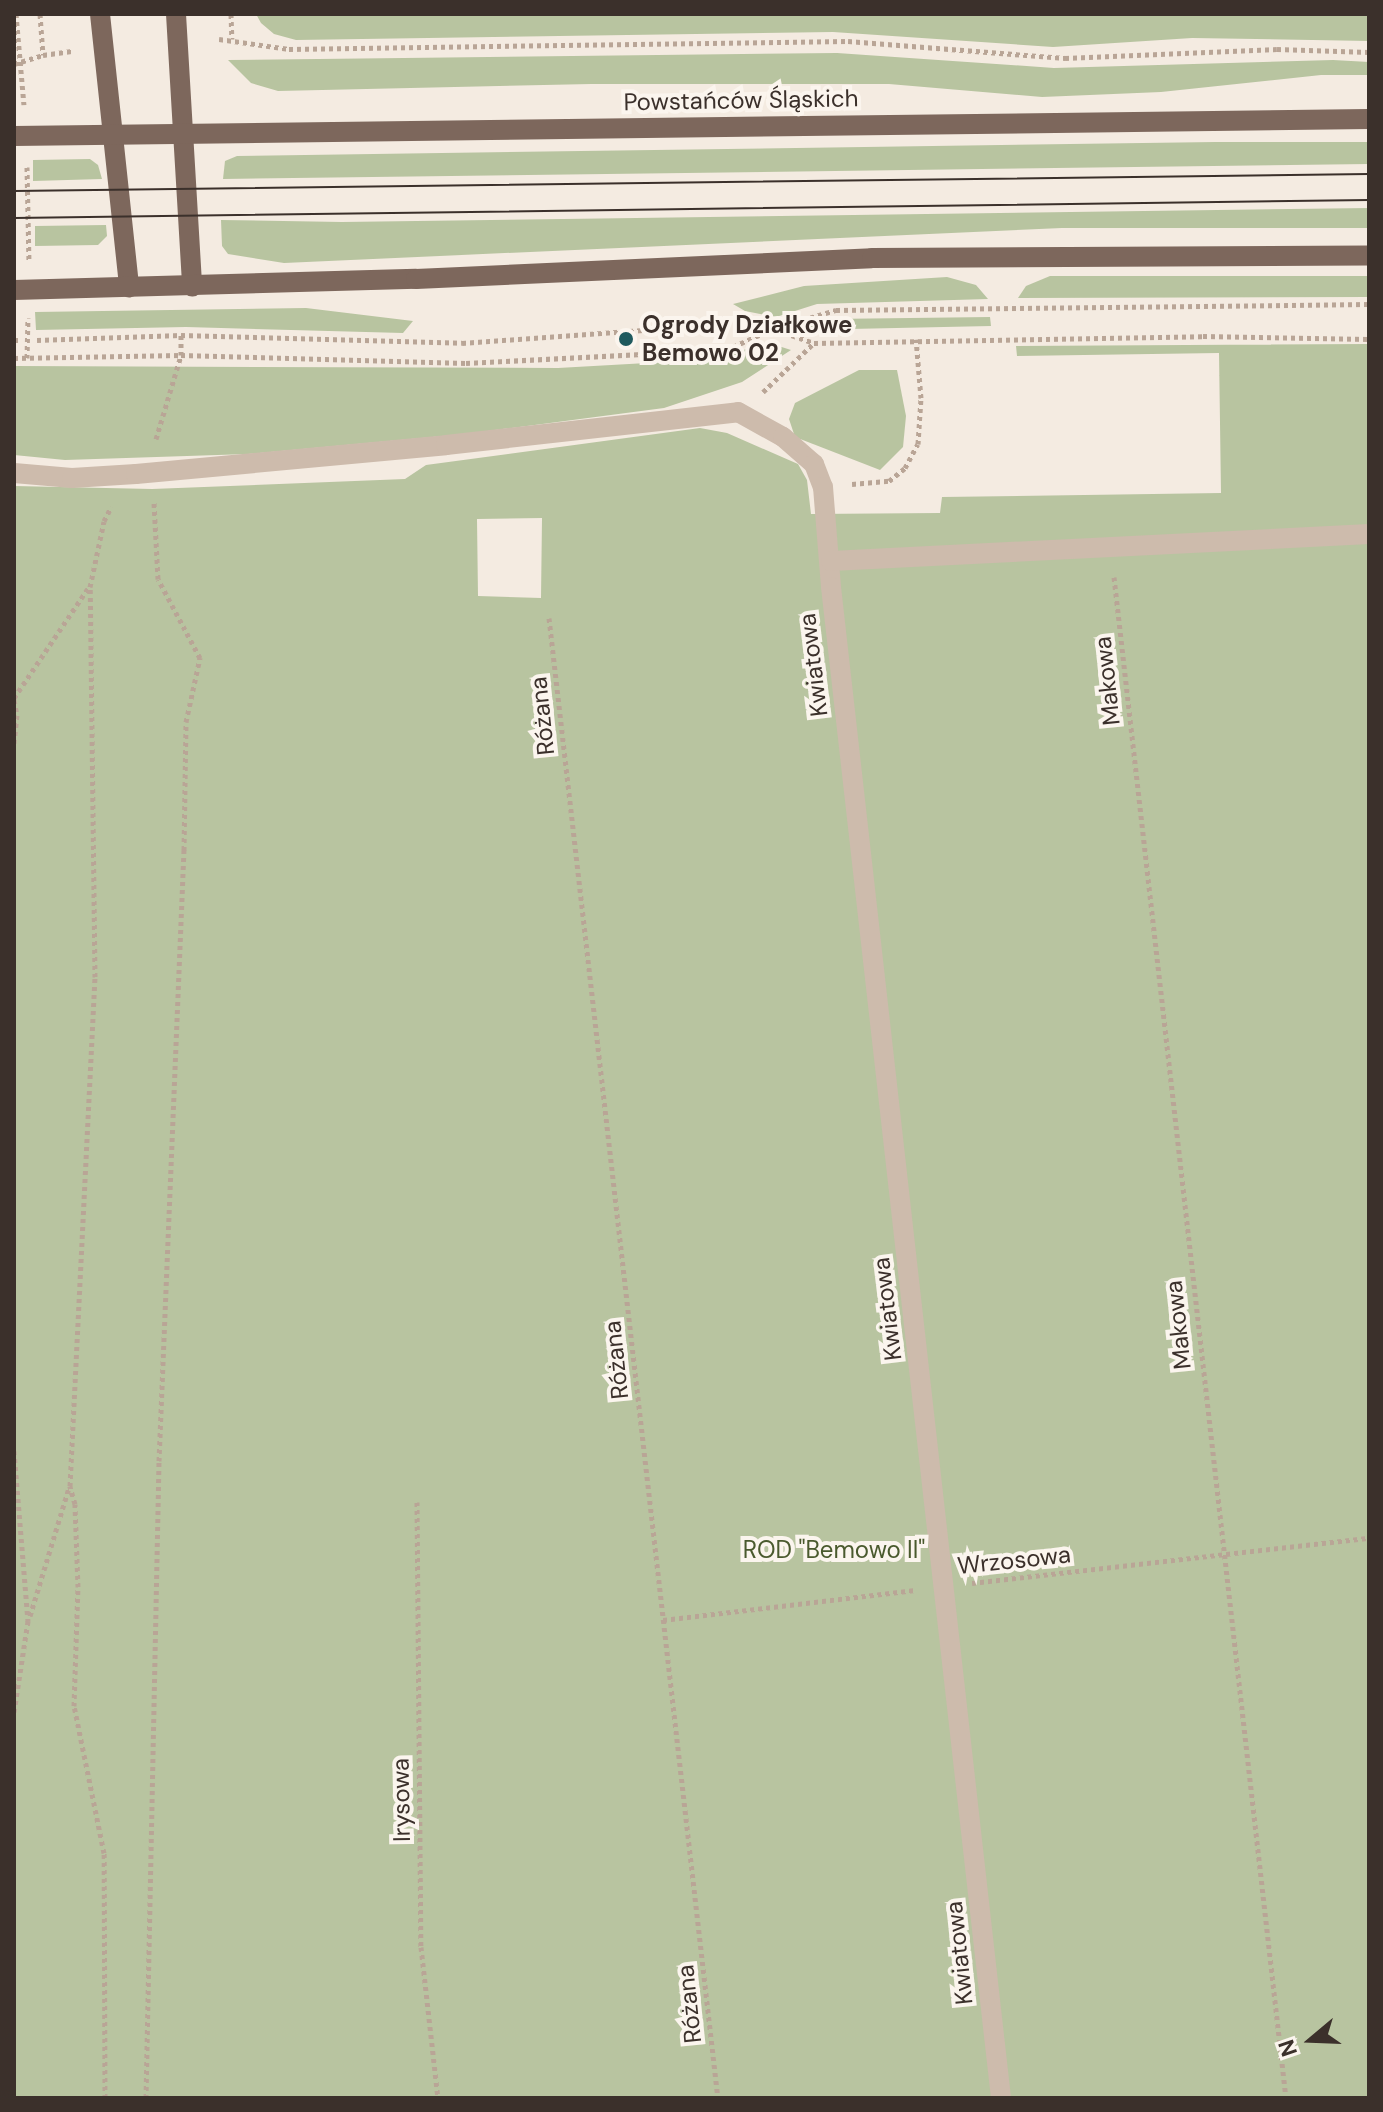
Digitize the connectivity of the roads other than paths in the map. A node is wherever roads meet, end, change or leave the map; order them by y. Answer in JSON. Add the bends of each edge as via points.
{"nodes":[{"id":1,"x":100,"y":14,"type":"edge"},
{"id":2,"x":176,"y":14,"type":"edge"},
{"id":3,"x":1369,"y":119,"type":"edge"},
{"id":4,"x":20,"y":136,"type":"edge"},
{"id":5,"x":113,"y":136,"type":"junction"},
{"id":6,"x":184,"y":136,"type":"junction"},
{"id":7,"x":1369,"y":255,"type":"edge"},
{"id":8,"x":129,"y":287,"type":"junction"},
{"id":9,"x":192,"y":287,"type":"junction"},
{"id":10,"x":21,"y":289,"type":"edge"},
{"id":11,"x":14,"y":473,"type":"edge"},
{"id":12,"x":1369,"y":534,"type":"edge"},
{"id":13,"x":831,"y":561,"type":"junction"},
{"id":14,"x":1001,"y":2098,"type":"edge"}],
"edges":[{"from":1,"to":5,"type":"main road"},
{"from":2,"to":6,"type":"main road"},
{"from":3,"to":6,"type":"main road","name":"Powstańców Śląskich"},
{"from":4,"to":5,"type":"main road","name":"Powstańców Śląskich"},
{"from":5,"to":6,"type":"main road","name":"Powstańców Śląskich"},
{"from":5,"to":8,"type":"main road"},
{"from":6,"to":9,"type":"main road"},
{"from":7,"to":9,"type":"main road","via":[[872,258]]},
{"from":8,"to":9,"type":"main road"},
{"from":8,"to":10,"type":"main road"},
{"from":11,"to":13,"type":"lane","name":"Kwiatowa","via":[[72,478],[144,474],[738,412],[783,437],[814,464],[823,487]]},
{"from":12,"to":13,"type":"lane"},
{"from":13,"to":14,"type":"lane","name":"Kwiatowa"}]}
